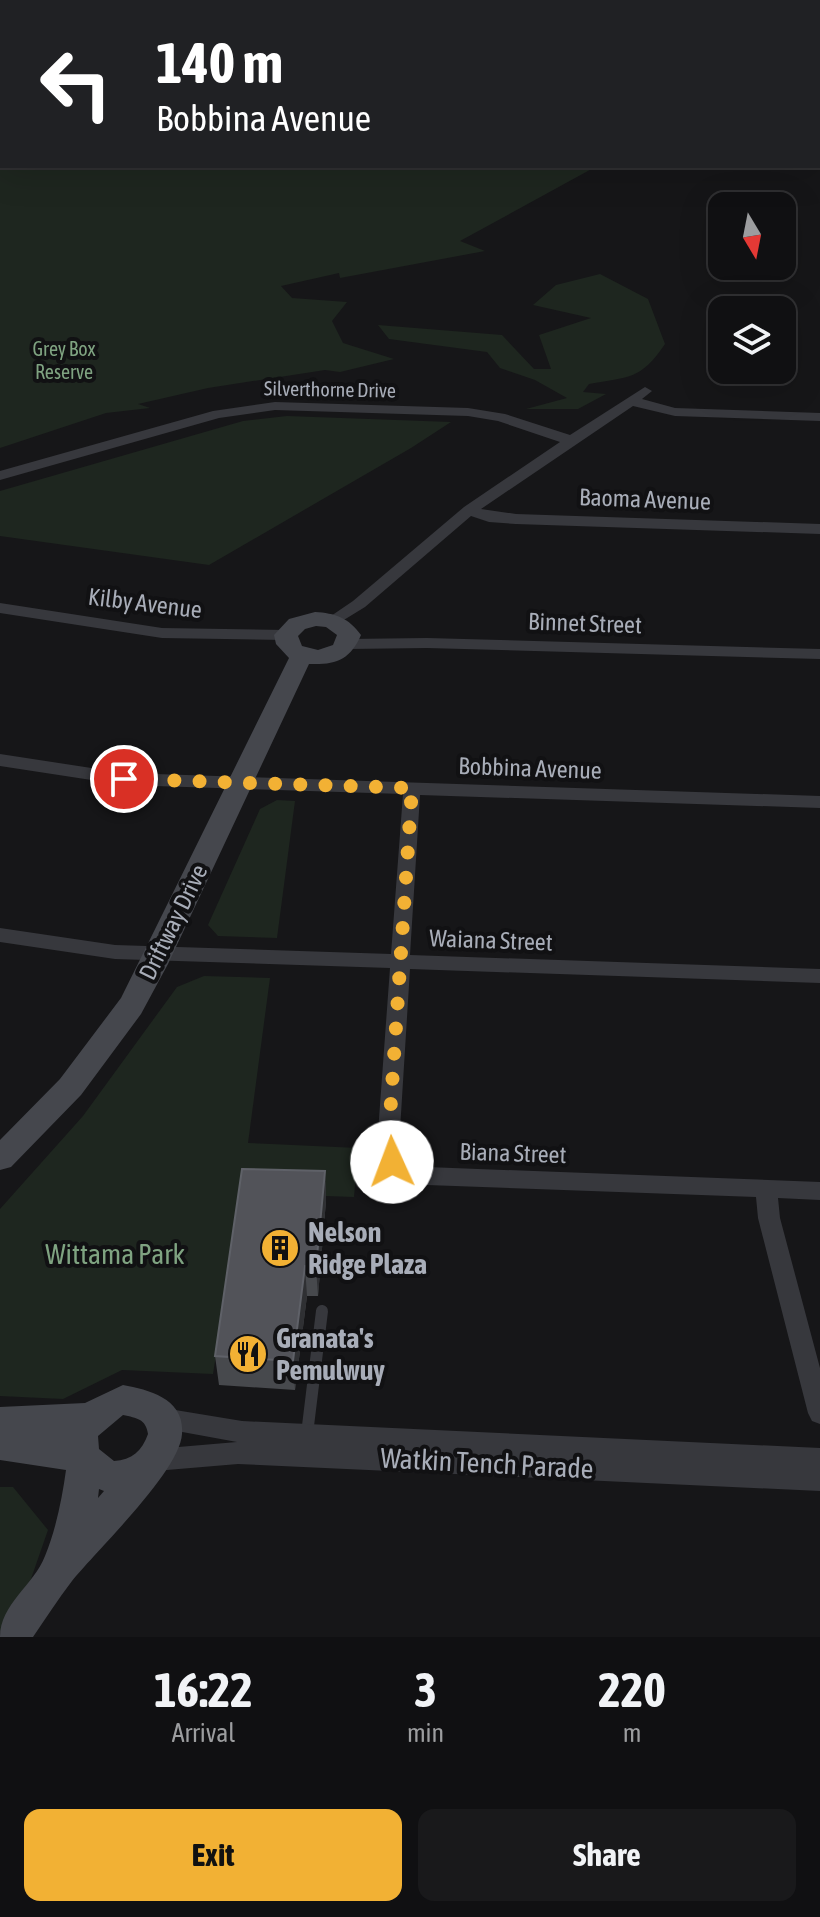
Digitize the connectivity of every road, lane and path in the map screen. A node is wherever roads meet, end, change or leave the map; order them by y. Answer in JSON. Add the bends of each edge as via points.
{"nodes":[{"id":1,"x":645,"y":391,"type":"dead end"},
{"id":2,"x":631,"y":401,"type":"junction"},
{"id":3,"x":820,"y":417,"type":"edge"},
{"id":4,"x":569,"y":440,"type":"junction"},
{"id":5,"x":0,"y":476,"type":"edge"},
{"id":6,"x":469,"y":510,"type":"junction"},
{"id":7,"x":820,"y":529,"type":"edge"},
{"id":8,"x":0,"y":608,"type":"edge"},
{"id":9,"x":334,"y":621,"type":"junction"},
{"id":10,"x":348,"y":644,"type":"junction"},
{"id":11,"x":294,"y":646,"type":"junction"},
{"id":12,"x":820,"y":654,"type":"edge"},
{"id":13,"x":0,"y":760,"type":"edge"},
{"id":14,"x":239,"y":783,"type":"junction"},
{"id":15,"x":412,"y":788,"type":"junction"},
{"id":16,"x":820,"y":802,"type":"edge"},
{"id":17,"x":0,"y":935,"type":"edge"},
{"id":18,"x":160,"y":954,"type":"junction"},
{"id":19,"x":402,"y":963,"type":"junction"},
{"id":20,"x":820,"y":976,"type":"edge"},
{"id":21,"x":0,"y":1158,"type":"edge"},
{"id":22,"x":766,"y":1189,"type":"junction"},
{"id":23,"x":820,"y":1191,"type":"edge"},
{"id":24,"x":322,"y":1311,"type":"dead end"},
{"id":25,"x":820,"y":1413,"type":"edge"},
{"id":26,"x":90,"y":1418,"type":"junction"},
{"id":27,"x":163,"y":1419,"type":"junction"},
{"id":28,"x":0,"y":1423,"type":"edge"},
{"id":29,"x":307,"y":1434,"type":"junction"},
{"id":30,"x":0,"y":1444,"type":"edge"},
{"id":31,"x":85,"y":1458,"type":"junction"},
{"id":32,"x":820,"y":1459,"type":"edge"},
{"id":33,"x":152,"y":1463,"type":"junction"},
{"id":34,"x":820,"y":1480,"type":"edge"},
{"id":35,"x":57,"y":1571,"type":"junction"},
{"id":36,"x":11,"y":1637,"type":"edge"}],
"edges":[{"from":1,"to":2,"type":"street"},
{"from":2,"to":3,"type":"street","via":[[675,412]]},
{"from":2,"to":4,"type":"street"},
{"from":4,"to":5,"type":"street","name":"Silverthorne Drive","via":[[468,412],[275,406],[218,414]]},
{"from":4,"to":6,"type":"street"},
{"from":6,"to":7,"type":"street","name":"Baoma Avenue","via":[[516,519]]},
{"from":6,"to":9,"type":"street"},
{"from":8,"to":11,"type":"street","name":"Kilby Avenue","via":[[162,633]]},
{"from":9,"to":10,"type":"street","via":[[349,635]]},
{"from":9,"to":11,"type":"street","via":[[306,621],[291,628]]},
{"from":10,"to":11,"type":"street","via":[[326,657]]},
{"from":10,"to":12,"type":"street","name":"Binnet Street"},
{"from":11,"to":14,"type":"street","name":"Driftway Drive"},
{"from":13,"to":14,"type":"street","name":"Bobbina Avenue","via":[[124,779]]},
{"from":14,"to":15,"type":"street","name":"Bobbina Avenue"},
{"from":14,"to":18,"type":"street","name":"Driftway Drive"},
{"from":15,"to":16,"type":"street","name":"Bobbina Avenue"},
{"from":15,"to":19,"type":"street","name":"Biana Street"},
{"from":17,"to":18,"type":"street","name":"Waiana Street","via":[[74,948]]},
{"from":18,"to":19,"type":"street","name":"Waiana Street"},
{"from":18,"to":21,"type":"street","name":"Driftway Drive","via":[[103,1046]]},
{"from":19,"to":20,"type":"street","name":"Waiana Street"},
{"from":19,"to":22,"type":"street","name":"Biana Street","via":[[388,1146],[392,1162],[402,1172]]},
{"from":22,"to":23,"type":"street","name":"Biana Street"},
{"from":22,"to":25,"type":"street"},
{"from":24,"to":29,"type":"lane"},
{"from":26,"to":27,"type":"street","via":[[110,1403],[135,1400]]},
{"from":26,"to":28,"type":"street"},
{"from":26,"to":31,"type":"street","via":[[81,1438]]},
{"from":27,"to":29,"type":"street","name":"Watkin Tench Parade","via":[[242,1432]]},
{"from":27,"to":33,"type":"street","via":[[165,1440]]},
{"from":29,"to":32,"type":"street","name":"Watkin Tench Parade"},
{"from":30,"to":31,"type":"street"},
{"from":31,"to":33,"type":"street","via":[[113,1476],[126,1476]]},
{"from":31,"to":35,"type":"street","via":[[80,1500]]},
{"from":33,"to":34,"type":"street","name":"Watkin Tench Parade","via":[[253,1453]]},
{"from":33,"to":35,"type":"street"},
{"from":35,"to":36,"type":"street"}]}
